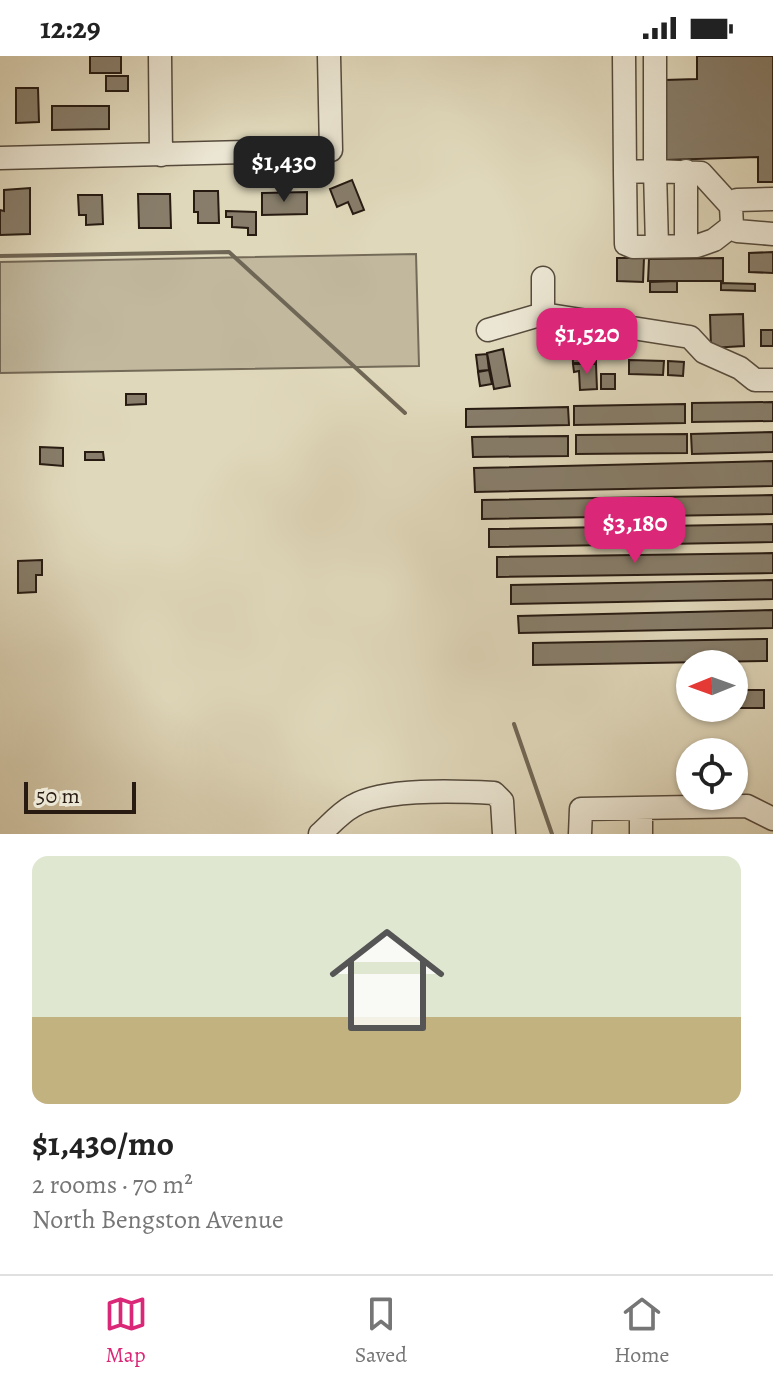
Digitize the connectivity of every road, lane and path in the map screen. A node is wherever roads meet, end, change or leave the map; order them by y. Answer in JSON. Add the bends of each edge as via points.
{"nodes":[{"id":1,"x":160,"y":56,"type":"edge"},
{"id":2,"x":329,"y":56,"type":"edge"},
{"id":3,"x":624,"y":56,"type":"edge"},
{"id":4,"x":655,"y":56,"type":"edge"},
{"id":5,"x":161,"y":155,"type":"junction"},
{"id":6,"x":0,"y":158,"type":"edge"},
{"id":7,"x":655,"y":171,"type":"junction"},
{"id":8,"x":686,"y":171,"type":"junction"},
{"id":9,"x":625,"y":172,"type":"junction"},
{"id":10,"x":773,"y":199,"type":"edge"},
{"id":11,"x":732,"y":216,"type":"junction"},
{"id":12,"x":773,"y":234,"type":"edge"},
{"id":13,"x":657,"y":246,"type":"junction"},
{"id":14,"x":686,"y":246,"type":"junction"},
{"id":15,"x":543,"y":278,"type":"dead end"},
{"id":16,"x":543,"y":314,"type":"junction"},
{"id":17,"x":488,"y":330,"type":"dead end"},
{"id":18,"x":773,"y":380,"type":"edge"},
{"id":19,"x":641,"y":808,"type":"junction"},
{"id":20,"x":773,"y":819,"type":"edge"},
{"id":21,"x":320,"y":834,"type":"edge"},
{"id":22,"x":504,"y":834,"type":"edge"},
{"id":23,"x":580,"y":834,"type":"edge"},
{"id":24,"x":641,"y":834,"type":"edge"}],
"edges":[{"from":1,"to":5,"type":"street"},
{"from":2,"to":5,"type":"street","via":[[331,150]]},
{"from":3,"to":9,"type":"street"},
{"from":4,"to":7,"type":"street"},
{"from":5,"to":6,"type":"street"},
{"from":7,"to":8,"type":"street"},
{"from":7,"to":9,"type":"street"},
{"from":7,"to":13,"type":"street"},
{"from":8,"to":11,"type":"street","via":[[701,173]]},
{"from":8,"to":14,"type":"street"},
{"from":9,"to":13,"type":"street","via":[[626,244]]},
{"from":10,"to":11,"type":"street","via":[[737,200]]},
{"from":11,"to":12,"type":"street","via":[[742,233]]},
{"from":11,"to":14,"type":"street","via":[[707,244]]},
{"from":13,"to":14,"type":"street"},
{"from":15,"to":16,"type":"street"},
{"from":16,"to":17,"type":"street"},
{"from":16,"to":18,"type":"street","via":[[690,337],[704,352],[755,380]]},
{"from":19,"to":20,"type":"street","via":[[747,806]]},
{"from":19,"to":23,"type":"street","via":[[581,809]]},
{"from":19,"to":24,"type":"street"},
{"from":21,"to":22,"type":"street","via":[[367,799],[475,792],[500,798]]}]}
